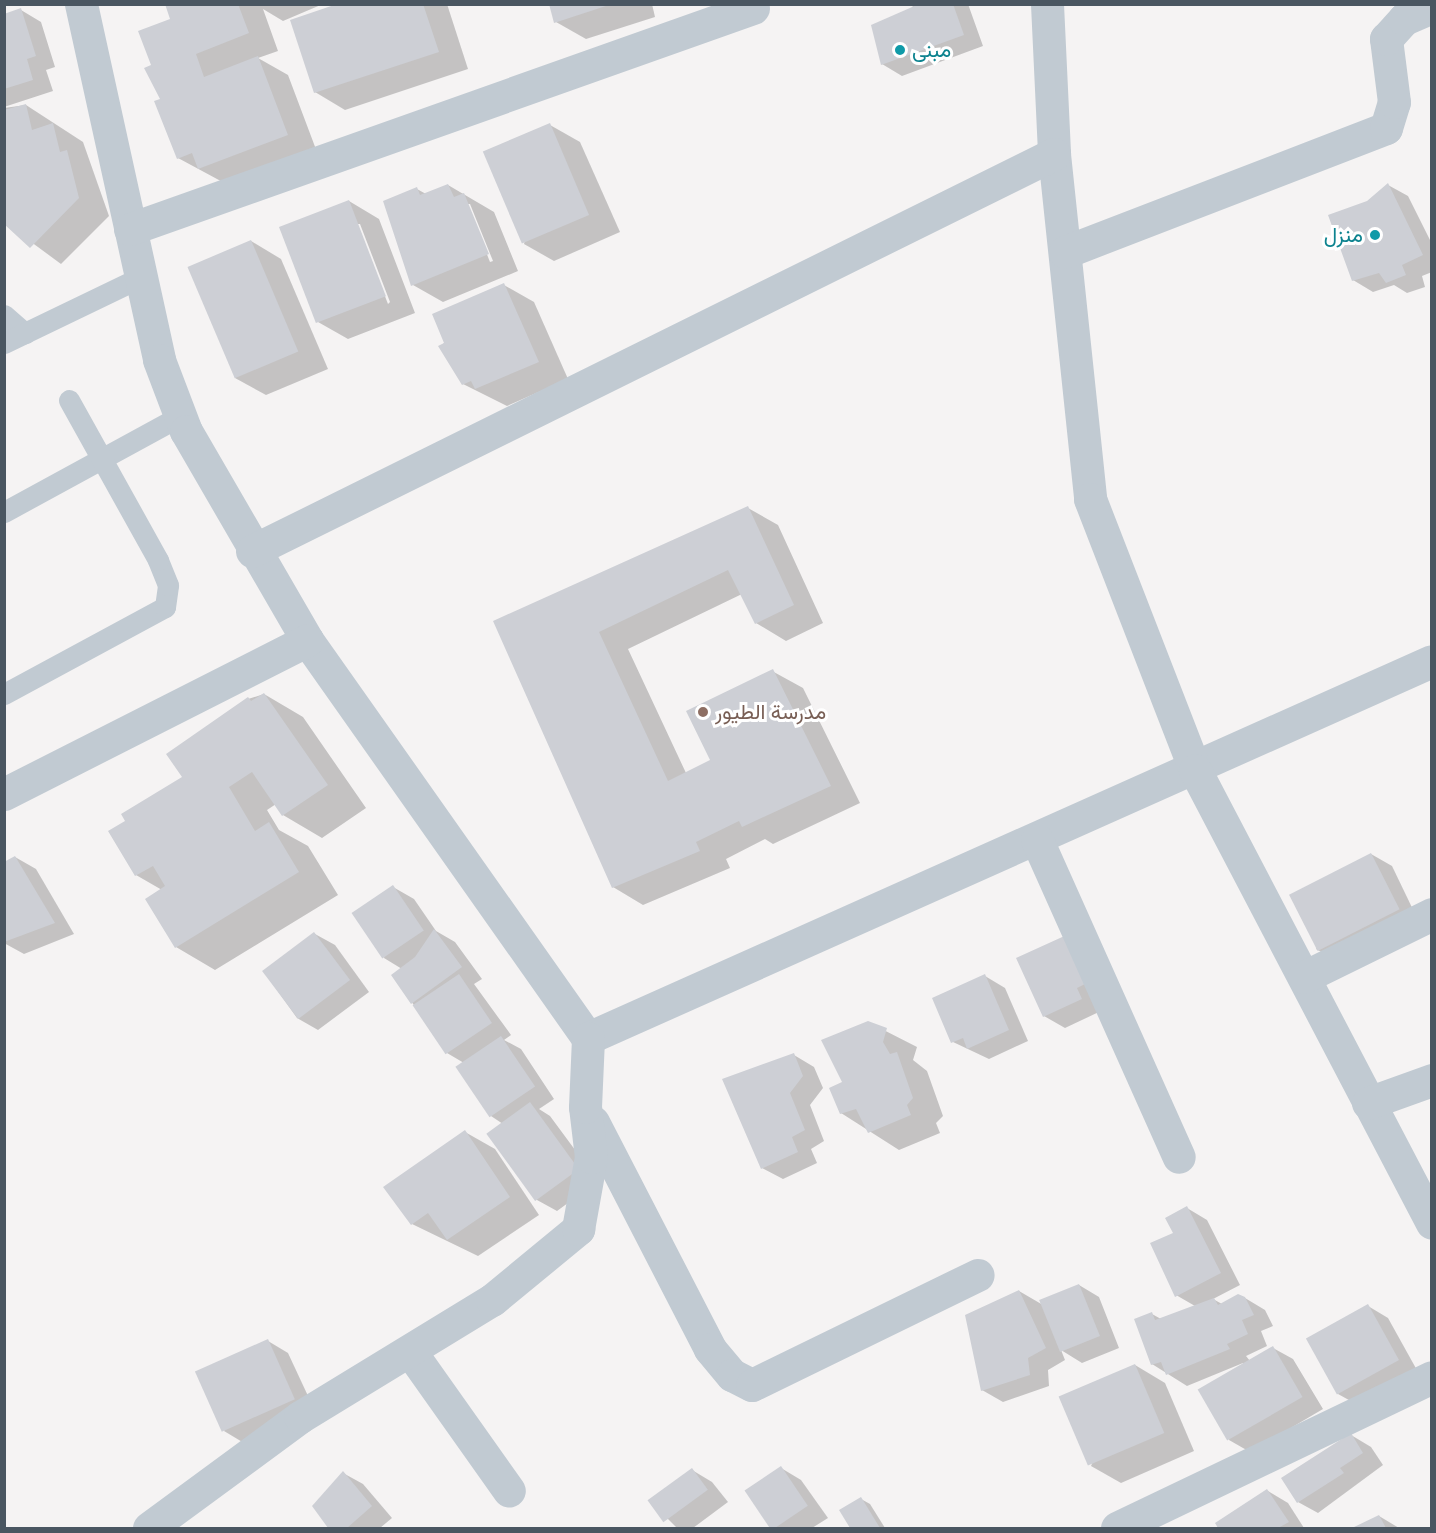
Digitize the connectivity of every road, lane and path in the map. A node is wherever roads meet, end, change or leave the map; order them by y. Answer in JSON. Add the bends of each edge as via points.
{"nodes":[{"id":1,"x":81,"y":4,"type":"edge"},
{"id":2,"x":1047,"y":4,"type":"edge"},
{"id":3,"x":753,"y":8,"type":"dead end"},
{"id":4,"x":1431,"y":8,"type":"edge"},
{"id":5,"x":1054,"y":154,"type":"junction"},
{"id":6,"x":130,"y":229,"type":"junction"},
{"id":7,"x":1065,"y":252,"type":"junction"},
{"id":8,"x":141,"y":277,"type":"junction"},
{"id":9,"x":4,"y":315,"type":"edge"},
{"id":10,"x":25,"y":333,"type":"junction"},
{"id":11,"x":4,"y":343,"type":"edge"},
{"id":12,"x":69,"y":400,"type":"dead end"},
{"id":13,"x":180,"y":416,"type":"junction"},
{"id":14,"x":102,"y":458,"type":"junction"},
{"id":15,"x":4,"y":512,"type":"edge"},
{"id":16,"x":252,"y":551,"type":"junction"},
{"id":17,"x":308,"y":640,"type":"junction"},
{"id":18,"x":1431,"y":661,"type":"edge"},
{"id":19,"x":4,"y":694,"type":"edge"},
{"id":20,"x":1195,"y":770,"type":"junction"},
{"id":21,"x":4,"y":794,"type":"edge"},
{"id":22,"x":1037,"y":840,"type":"junction"},
{"id":23,"x":1431,"y":914,"type":"edge"},
{"id":24,"x":1304,"y":977,"type":"junction"},
{"id":25,"x":588,"y":1038,"type":"junction"},
{"id":26,"x":1431,"y":1080,"type":"edge"},
{"id":27,"x":1368,"y":1103,"type":"junction"},
{"id":28,"x":585,"y":1107,"type":"junction"},
{"id":29,"x":1179,"y":1157,"type":"dead end"},
{"id":30,"x":1431,"y":1223,"type":"edge"},
{"id":31,"x":978,"y":1275,"type":"dead end"},
{"id":32,"x":410,"y":1351,"type":"junction"},
{"id":33,"x":1431,"y":1377,"type":"edge"},
{"id":34,"x":509,"y":1491,"type":"dead end"},
{"id":35,"x":149,"y":1528,"type":"edge"},
{"id":36,"x":1117,"y":1528,"type":"edge"}],
"edges":[{"from":1,"to":6,"type":"street"},
{"from":2,"to":5,"type":"street"},
{"from":3,"to":6,"type":"street"},
{"from":4,"to":7,"type":"street","via":[[1404,19],[1386,39],[1394,102],[1386,128]]},
{"from":5,"to":7,"type":"street"},
{"from":5,"to":16,"type":"street"},
{"from":6,"to":8,"type":"street"},
{"from":7,"to":20,"type":"street","via":[[1090,498]]},
{"from":8,"to":10,"type":"lane"},
{"from":8,"to":13,"type":"street","via":[[159,360]]},
{"from":9,"to":10,"type":"lane"},
{"from":10,"to":11,"type":"lane"},
{"from":12,"to":14,"type":"lane"},
{"from":13,"to":14,"type":"lane"},
{"from":13,"to":16,"type":"street"},
{"from":14,"to":15,"type":"lane"},
{"from":14,"to":19,"type":"lane","via":[[158,560],[168,585],[165,607]]},
{"from":16,"to":17,"type":"street"},
{"from":17,"to":21,"type":"street"},
{"from":17,"to":25,"type":"street"},
{"from":18,"to":20,"type":"street"},
{"from":20,"to":22,"type":"street"},
{"from":20,"to":24,"type":"street"},
{"from":22,"to":25,"type":"street"},
{"from":22,"to":29,"type":"street"},
{"from":23,"to":24,"type":"street"},
{"from":24,"to":27,"type":"street"},
{"from":25,"to":28,"type":"street"},
{"from":26,"to":27,"type":"street"},
{"from":27,"to":30,"type":"street"},
{"from":28,"to":31,"type":"street","via":[[710,1349],[732,1375],[752,1384]]},
{"from":28,"to":32,"type":"street","via":[[590,1168],[578,1229],[492,1300]]},
{"from":32,"to":34,"type":"street"},
{"from":32,"to":35,"type":"street","via":[[252,1449]]},
{"from":33,"to":36,"type":"street"}]}
